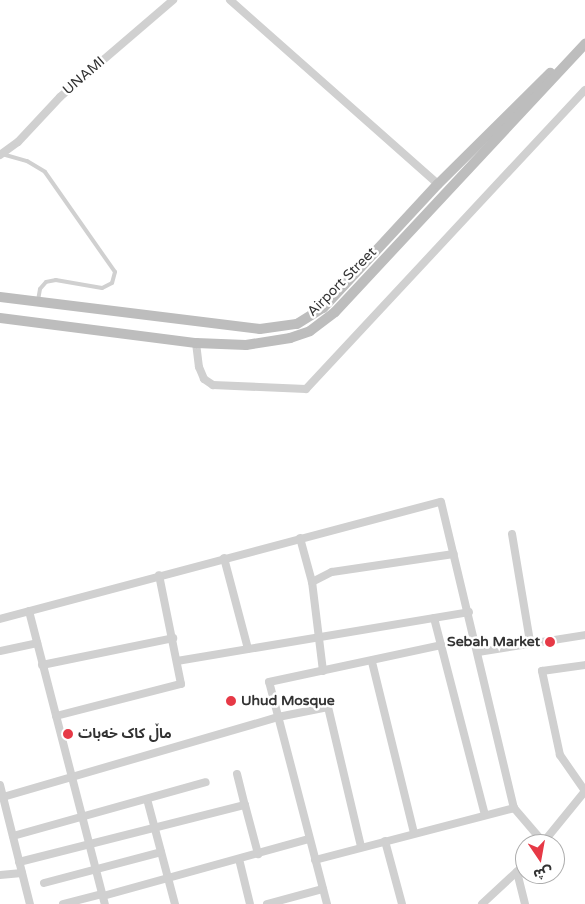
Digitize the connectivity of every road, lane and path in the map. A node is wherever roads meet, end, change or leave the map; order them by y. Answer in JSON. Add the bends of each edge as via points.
{"nodes":[{"id":1,"x":173,"y":0,"type":"edge"},
{"id":2,"x":230,"y":0,"type":"edge"},
{"id":3,"x":585,"y":36,"type":"edge"},
{"id":4,"x":585,"y":44,"type":"edge"},
{"id":5,"x":585,"y":90,"type":"edge"},
{"id":6,"x":1,"y":155,"type":"edge"},
{"id":7,"x":438,"y":184,"type":"junction"},
{"id":8,"x":0,"y":297,"type":"edge"},
{"id":9,"x":38,"y":301,"type":"junction"},
{"id":10,"x":76,"y":308,"type":"junction"},
{"id":11,"x":0,"y":318,"type":"edge"},
{"id":12,"x":75,"y":327,"type":"junction"},
{"id":13,"x":196,"y":343,"type":"junction"},
{"id":14,"x":512,"y":534,"type":"dead end"},
{"id":15,"x":300,"y":538,"type":"junction"},
{"id":16,"x":454,"y":554,"type":"junction"},
{"id":17,"x":224,"y":558,"type":"junction"},
{"id":18,"x":159,"y":575,"type":"junction"},
{"id":19,"x":312,"y":582,"type":"junction"},
{"id":20,"x":28,"y":611,"type":"junction"},
{"id":21,"x":468,"y":612,"type":"junction"},
{"id":22,"x":434,"y":618,"type":"junction"},
{"id":23,"x":0,"y":619,"type":"edge"},
{"id":24,"x":585,"y":635,"type":"edge"},
{"id":25,"x":173,"y":638,"type":"junction"},
{"id":26,"x":316,"y":639,"type":"junction"},
{"id":27,"x":530,"y":642,"type":"junction"},
{"id":28,"x":37,"y":643,"type":"junction"},
{"id":29,"x":441,"y":645,"type":"junction"},
{"id":30,"x":248,"y":650,"type":"junction"},
{"id":31,"x":0,"y":651,"type":"edge"},
{"id":32,"x":478,"y":652,"type":"junction"},
{"id":33,"x":177,"y":661,"type":"junction"},
{"id":34,"x":372,"y":662,"type":"junction"},
{"id":35,"x":42,"y":665,"type":"junction"},
{"id":36,"x":585,"y":665,"type":"edge"},
{"id":37,"x":322,"y":671,"type":"junction"},
{"id":38,"x":56,"y":716,"type":"junction"},
{"id":39,"x":278,"y":717,"type":"junction"},
{"id":40,"x":237,"y":774,"type":"dead end"},
{"id":41,"x":72,"y":778,"type":"junction"},
{"id":42,"x":206,"y":782,"type":"dead end"},
{"id":43,"x":0,"y":785,"type":"edge"},
{"id":44,"x":585,"y":793,"type":"edge"},
{"id":45,"x":3,"y":797,"type":"junction"},
{"id":46,"x":147,"y":799,"type":"junction"},
{"id":47,"x":245,"y":804,"type":"junction"},
{"id":48,"x":514,"y":808,"type":"junction"},
{"id":49,"x":485,"y":815,"type":"junction"},
{"id":50,"x":82,"y":817,"type":"junction"},
{"id":51,"x":155,"y":828,"type":"junction"},
{"id":52,"x":414,"y":833,"type":"junction"},
{"id":53,"x":536,"y":834,"type":"edge"},
{"id":54,"x":551,"y":834,"type":"edge"},
{"id":55,"x":13,"y":836,"type":"junction"},
{"id":56,"x":309,"y":839,"type":"junction"},
{"id":57,"x":385,"y":841,"type":"junction"},
{"id":58,"x":89,"y":844,"type":"junction"},
{"id":59,"x":361,"y":847,"type":"junction"},
{"id":60,"x":161,"y":852,"type":"junction"},
{"id":61,"x":258,"y":854,"type":"junction"},
{"id":62,"x":239,"y":859,"type":"junction"},
{"id":63,"x":315,"y":860,"type":"junction"},
{"id":64,"x":19,"y":862,"type":"junction"},
{"id":65,"x":96,"y":870,"type":"junction"},
{"id":66,"x":22,"y":873,"type":"junction"},
{"id":67,"x":515,"y":874,"type":"edge"},
{"id":68,"x":0,"y":875,"type":"edge"},
{"id":69,"x":168,"y":878,"type":"junction"},
{"id":70,"x":44,"y":883,"type":"dead end"},
{"id":71,"x":520,"y":884,"type":"edge"},
{"id":72,"x":323,"y":889,"type":"junction"},
{"id":73,"x":103,"y":898,"type":"edge"},
{"id":74,"x":30,"y":904,"type":"edge"},
{"id":75,"x":63,"y":904,"type":"edge"},
{"id":76,"x":175,"y":904,"type":"edge"},
{"id":77,"x":250,"y":904,"type":"edge"},
{"id":78,"x":267,"y":904,"type":"edge"},
{"id":79,"x":327,"y":904,"type":"edge"},
{"id":80,"x":402,"y":904,"type":"edge"},
{"id":81,"x":482,"y":904,"type":"edge"},
{"id":82,"x":526,"y":904,"type":"edge"}],
"edges":[{"from":1,"to":6,"type":"street","name":"UNAMI","via":[[60,97]]},
{"from":2,"to":7,"type":"street"},
{"from":3,"to":7,"type":"main road","name":"Airport Street"},
{"from":4,"to":13,"type":"main road","name":"Airport Street","via":[[325,322],[297,336],[259,344]]},
{"from":5,"to":13,"type":"street","via":[[306,389],[213,385],[202,373]]},
{"from":6,"to":9,"type":"lane","via":[[27,161],[45,172],[115,272],[112,283],[102,288],[56,280],[46,282],[40,289]]},
{"from":7,"to":10,"type":"main road","name":"Airport Street","via":[[323,308],[297,324],[260,329]]},
{"from":8,"to":9,"type":"main road","name":"Airport Street"},
{"from":9,"to":10,"type":"main road","name":"Airport Street"},
{"from":10,"to":12,"type":"main road"},
{"from":11,"to":12,"type":"main road","name":"Airport Street"},
{"from":12,"to":13,"type":"main road","name":"Airport Street"},
{"from":14,"to":27,"type":"street"},
{"from":15,"to":16,"type":"street","via":[[441,502]]},
{"from":15,"to":17,"type":"street"},
{"from":15,"to":19,"type":"street"},
{"from":16,"to":19,"type":"street","via":[[332,572]]},
{"from":16,"to":21,"type":"street"},
{"from":17,"to":18,"type":"street"},
{"from":17,"to":30,"type":"street"},
{"from":18,"to":20,"type":"street"},
{"from":18,"to":25,"type":"street"},
{"from":19,"to":26,"type":"street"},
{"from":20,"to":23,"type":"street"},
{"from":20,"to":28,"type":"street"},
{"from":21,"to":22,"type":"street"},
{"from":21,"to":32,"type":"street"},
{"from":22,"to":26,"type":"street"},
{"from":22,"to":29,"type":"street"},
{"from":24,"to":27,"type":"street"},
{"from":25,"to":33,"type":"street"},
{"from":25,"to":35,"type":"street"},
{"from":26,"to":30,"type":"street"},
{"from":26,"to":37,"type":"street"},
{"from":27,"to":32,"type":"street"},
{"from":28,"to":31,"type":"street"},
{"from":28,"to":35,"type":"street"},
{"from":29,"to":34,"type":"street"},
{"from":29,"to":49,"type":"street"},
{"from":30,"to":33,"type":"street"},
{"from":32,"to":48,"type":"street"},
{"from":33,"to":38,"type":"street","via":[[181,684]]},
{"from":34,"to":37,"type":"street"},
{"from":34,"to":52,"type":"street"},
{"from":35,"to":38,"type":"street"},
{"from":36,"to":44,"type":"street","via":[[542,671],[560,755]]},
{"from":37,"to":39,"type":"street","via":[[268,682]]},
{"from":38,"to":41,"type":"street"},
{"from":39,"to":41,"type":"street"},
{"from":39,"to":56,"type":"street"},
{"from":39,"to":59,"type":"street","via":[[328,707]]},
{"from":40,"to":47,"type":"street"},
{"from":41,"to":45,"type":"street"},
{"from":41,"to":50,"type":"street"},
{"from":42,"to":46,"type":"street"},
{"from":43,"to":45,"type":"street"},
{"from":44,"to":54,"type":"street"},
{"from":45,"to":55,"type":"street"},
{"from":46,"to":50,"type":"street"},
{"from":46,"to":51,"type":"street"},
{"from":47,"to":51,"type":"street"},
{"from":47,"to":61,"type":"street"},
{"from":48,"to":49,"type":"street"},
{"from":48,"to":53,"type":"street"},
{"from":49,"to":52,"type":"street"},
{"from":50,"to":55,"type":"street"},
{"from":50,"to":58,"type":"street"},
{"from":51,"to":58,"type":"street"},
{"from":51,"to":60,"type":"street"},
{"from":52,"to":57,"type":"street"},
{"from":55,"to":64,"type":"street"},
{"from":56,"to":61,"type":"street"},
{"from":56,"to":63,"type":"street"},
{"from":57,"to":59,"type":"street"},
{"from":57,"to":80,"type":"street"},
{"from":58,"to":64,"type":"street"},
{"from":58,"to":65,"type":"street"},
{"from":59,"to":63,"type":"street"},
{"from":60,"to":65,"type":"street"},
{"from":60,"to":69,"type":"street"},
{"from":61,"to":62,"type":"street"},
{"from":62,"to":69,"type":"street"},
{"from":62,"to":77,"type":"street"},
{"from":63,"to":72,"type":"street"},
{"from":64,"to":66,"type":"street"},
{"from":65,"to":70,"type":"street"},
{"from":65,"to":73,"type":"street"},
{"from":66,"to":68,"type":"street"},
{"from":66,"to":74,"type":"street"},
{"from":67,"to":81,"type":"street"},
{"from":69,"to":73,"type":"street"},
{"from":69,"to":76,"type":"street"},
{"from":71,"to":82,"type":"street"},
{"from":72,"to":78,"type":"street"},
{"from":72,"to":79,"type":"street"},
{"from":73,"to":75,"type":"street"}]}
